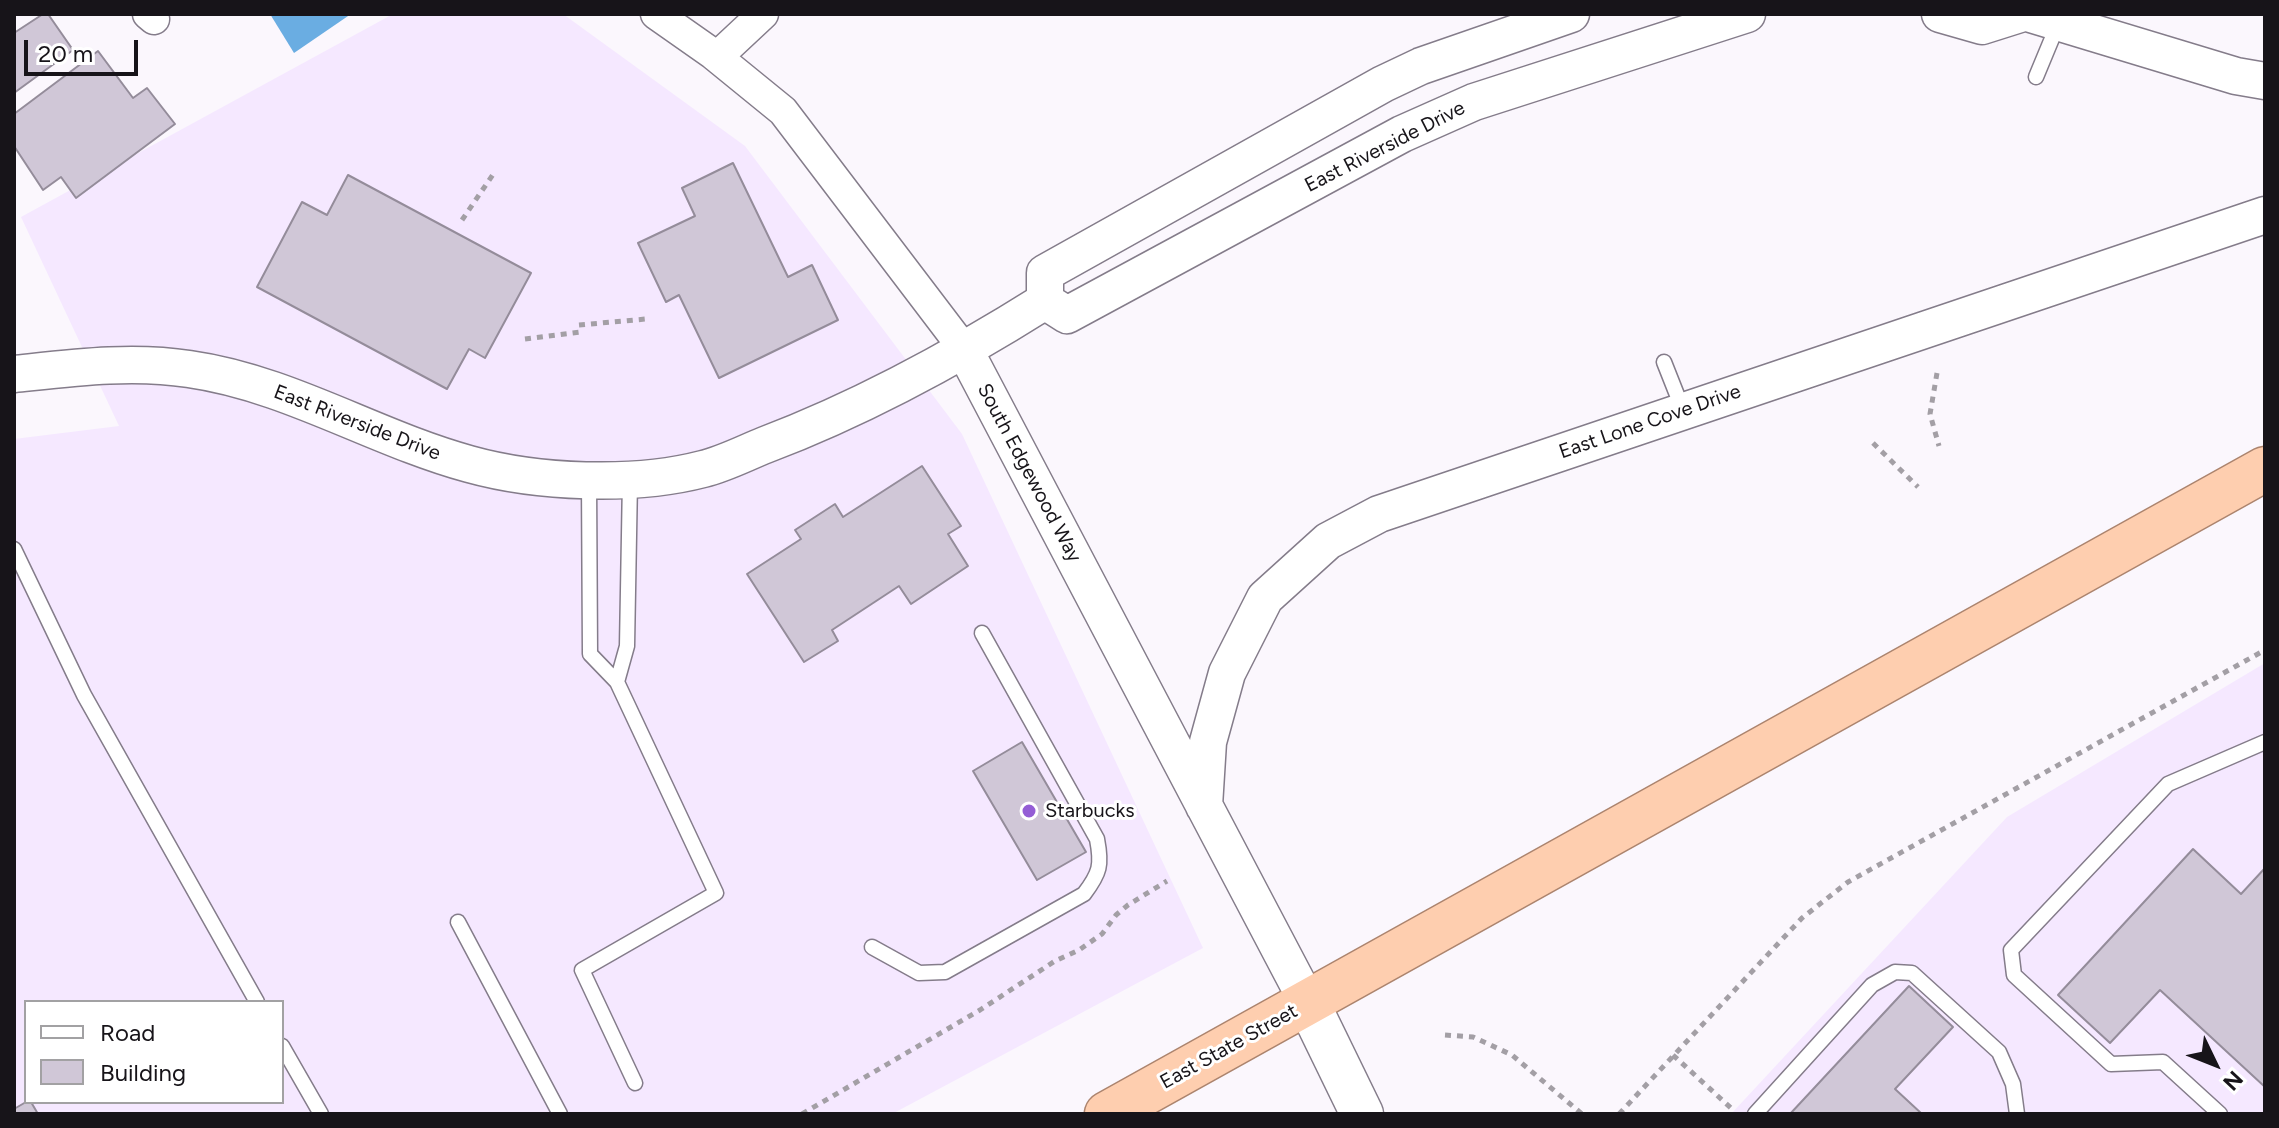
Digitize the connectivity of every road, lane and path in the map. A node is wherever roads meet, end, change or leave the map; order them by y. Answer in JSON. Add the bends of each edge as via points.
{"nodes":[{"id":1,"x":656,"y":14,"type":"edge"},
{"id":2,"x":763,"y":14,"type":"edge"},
{"id":3,"x":1571,"y":14,"type":"edge"},
{"id":4,"x":1747,"y":14,"type":"edge"},
{"id":5,"x":1940,"y":14,"type":"edge"},
{"id":6,"x":2020,"y":14,"type":"edge"},
{"id":7,"x":2065,"y":21,"type":"edge"},
{"id":8,"x":717,"y":57,"type":"junction"},
{"id":9,"x":2036,"y":77,"type":"dead end"},
{"id":10,"x":2265,"y":81,"type":"edge"},
{"id":11,"x":494,"y":173,"type":"dead end"},
{"id":12,"x":2265,"y":215,"type":"edge"},
{"id":13,"x":462,"y":220,"type":"dead end"},
{"id":14,"x":1045,"y":301,"type":"junction"},
{"id":15,"x":646,"y":319,"type":"dead end"},
{"id":16,"x":525,"y":339,"type":"dead end"},
{"id":17,"x":964,"y":349,"type":"junction"},
{"id":18,"x":1664,"y":362,"type":"dead end"},
{"id":19,"x":1937,"y":373,"type":"dead end"},
{"id":20,"x":14,"y":374,"type":"edge"},
{"id":21,"x":1683,"y":411,"type":"junction"},
{"id":22,"x":1873,"y":443,"type":"dead end"},
{"id":23,"x":1939,"y":446,"type":"dead end"},
{"id":24,"x":2265,"y":469,"type":"edge"},
{"id":25,"x":589,"y":479,"type":"junction"},
{"id":26,"x":630,"y":479,"type":"junction"},
{"id":27,"x":1918,"y":487,"type":"dead end"},
{"id":28,"x":14,"y":549,"type":"edge"},
{"id":29,"x":982,"y":633,"type":"dead end"},
{"id":30,"x":2265,"y":650,"type":"edge"},
{"id":31,"x":617,"y":682,"type":"junction"},
{"id":32,"x":2265,"y":742,"type":"edge"},
{"id":33,"x":1204,"y":806,"type":"junction"},
{"id":34,"x":1167,"y":881,"type":"dead end"},
{"id":35,"x":458,"y":922,"type":"dead end"},
{"id":36,"x":872,"y":947,"type":"dead end"},
{"id":37,"x":256,"y":1000,"type":"edge"},
{"id":38,"x":1308,"y":1003,"type":"junction"},
{"id":39,"x":1445,"y":1035,"type":"dead end"},
{"id":40,"x":284,"y":1049,"type":"edge"},
{"id":41,"x":1673,"y":1055,"type":"junction"},
{"id":42,"x":635,"y":1083,"type":"dead end"},
{"id":43,"x":321,"y":1114,"type":"edge"},
{"id":44,"x":560,"y":1114,"type":"edge"},
{"id":45,"x":802,"y":1114,"type":"edge"},
{"id":46,"x":1107,"y":1114,"type":"edge"},
{"id":47,"x":1362,"y":1114,"type":"edge"},
{"id":48,"x":1582,"y":1114,"type":"edge"},
{"id":49,"x":1619,"y":1114,"type":"edge"},
{"id":50,"x":1738,"y":1114,"type":"edge"},
{"id":51,"x":1755,"y":1114,"type":"edge"},
{"id":52,"x":2017,"y":1114,"type":"edge"},
{"id":53,"x":2220,"y":1114,"type":"edge"}],
"edges":[{"from":1,"to":8,"type":"street","name":"South Edgewood Way"},
{"from":2,"to":8,"type":"street"},
{"from":3,"to":14,"type":"street","via":[[1383,84],[1045,273]]},
{"from":4,"to":14,"type":"street","name":"East Riverside Drive","via":[[1474,102],[1402,134],[1067,315]]},
{"from":5,"to":6,"type":"street","via":[[1982,26]]},
{"from":7,"to":9,"type":"lane"},
{"from":7,"to":10,"type":"street"},
{"from":8,"to":17,"type":"street","name":"South Edgewood Way","via":[[783,111]]},
{"from":11,"to":13,"type":"path"},
{"from":12,"to":21,"type":"street","name":"East Lone Cove Drive"},
{"from":14,"to":17,"type":"street","name":"East Riverside Drive"},
{"from":15,"to":16,"type":"path"},
{"from":17,"to":26,"type":"street","name":"East Riverside Drive","via":[[830,420],[703,469]]},
{"from":17,"to":33,"type":"street","name":"South Edgewood Way"},
{"from":18,"to":21,"type":"lane"},
{"from":19,"to":23,"type":"path","via":[[1930,414]]},
{"from":20,"to":25,"type":"street","name":"East Riverside Drive","via":[[91,365],[188,369],[257,385],[471,465],[530,478]]},
{"from":21,"to":33,"type":"street","name":"East Lone Cove Drive","via":[[1379,514],[1328,541],[1265,598],[1227,673],[1208,742]]},
{"from":22,"to":27,"type":"path"},
{"from":24,"to":38,"type":"highway","name":"East State Street"},
{"from":25,"to":26,"type":"street","name":"East Riverside Drive"},
{"from":25,"to":31,"type":"lane","via":[[590,654]]},
{"from":26,"to":31,"type":"lane","via":[[627,646]]},
{"from":28,"to":37,"type":"lane","via":[[84,695]]},
{"from":29,"to":36,"type":"lane","via":[[1097,839],[1101,861],[1096,879],[1084,894],[945,972],[919,973]]},
{"from":30,"to":41,"type":"path","via":[[1848,882],[1802,918]]},
{"from":31,"to":42,"type":"lane","via":[[716,893],[582,970]]},
{"from":32,"to":53,"type":"lane","via":[[2168,784],[2011,950],[2014,975],[2111,1064],[2163,1062]]},
{"from":33,"to":38,"type":"street","name":"South Edgewood Way"},
{"from":34,"to":45,"type":"path","via":[[1128,905],[1079,950]]},
{"from":35,"to":44,"type":"lane"},
{"from":38,"to":46,"type":"highway","name":"East State Street"},
{"from":38,"to":47,"type":"main road"},
{"from":39,"to":48,"type":"path","via":[[1473,1037],[1512,1055]]},
{"from":40,"to":43,"type":"lane"},
{"from":41,"to":49,"type":"path"},
{"from":41,"to":50,"type":"path"},
{"from":51,"to":52,"type":"lane","via":[[1872,985],[1895,972],[1912,973],[1999,1052],[2013,1084]]}]}
